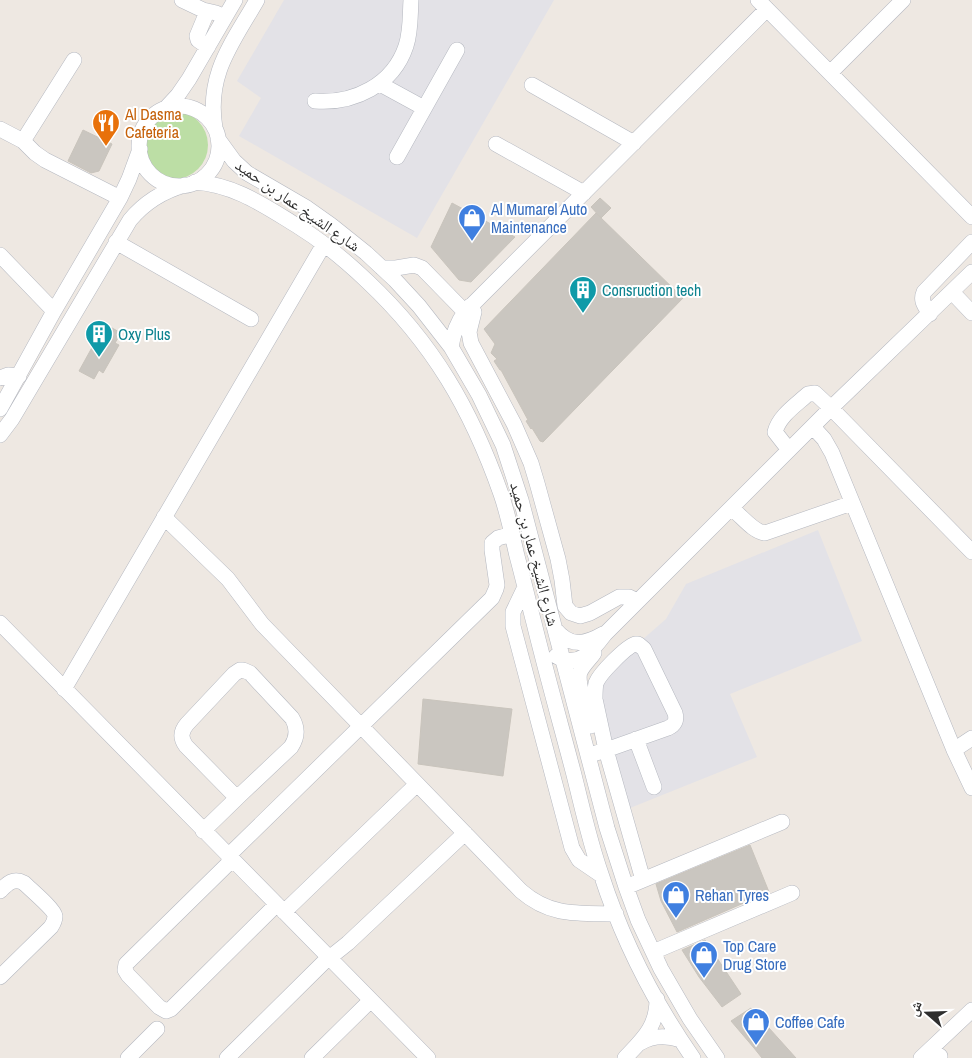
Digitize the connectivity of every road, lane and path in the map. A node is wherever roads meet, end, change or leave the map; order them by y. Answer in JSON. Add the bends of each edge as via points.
{"nodes":[{"id":1,"x":182,"y":0,"type":"edge"},
{"id":2,"x":235,"y":0,"type":"edge"},
{"id":3,"x":257,"y":0,"type":"edge"},
{"id":4,"x":411,"y":0,"type":"edge"},
{"id":5,"x":903,"y":0,"type":"edge"},
{"id":6,"x":763,"y":5,"type":"edge"},
{"id":7,"x":207,"y":12,"type":"junction"},
{"id":8,"x":225,"y":17,"type":"junction"},
{"id":9,"x":208,"y":47,"type":"junction"},
{"id":10,"x":457,"y":50,"type":"dead end"},
{"id":11,"x":74,"y":60,"type":"dead end"},
{"id":12,"x":830,"y":73,"type":"junction"},
{"id":13,"x":380,"y":84,"type":"junction"},
{"id":14,"x":532,"y":85,"type":"dead end"},
{"id":15,"x":315,"y":102,"type":"dead end"},
{"id":16,"x":424,"y":108,"type":"junction"},
{"id":17,"x":164,"y":109,"type":"junction"},
{"id":18,"x":0,"y":129,"type":"edge"},
{"id":19,"x":217,"y":134,"type":"junction"},
{"id":20,"x":23,"y":141,"type":"junction"},
{"id":21,"x":634,"y":143,"type":"junction"},
{"id":22,"x":496,"y":144,"type":"dead end"},
{"id":23,"x":140,"y":149,"type":"junction"},
{"id":24,"x":397,"y":156,"type":"dead end"},
{"id":25,"x":190,"y":183,"type":"junction"},
{"id":26,"x":584,"y":193,"type":"junction"},
{"id":27,"x":120,"y":198,"type":"junction"},
{"id":28,"x":972,"y":217,"type":"edge"},
{"id":29,"x":116,"y":242,"type":"junction"},
{"id":30,"x":972,"y":242,"type":"edge"},
{"id":31,"x":324,"y":244,"type":"junction"},
{"id":32,"x":0,"y":255,"type":"edge"},
{"id":33,"x":382,"y":268,"type":"junction"},
{"id":34,"x":969,"y":280,"type":"edge"},
{"id":35,"x":952,"y":292,"type":"junction"},
{"id":36,"x":468,"y":309,"type":"junction"},
{"id":37,"x":54,"y":311,"type":"junction"},
{"id":38,"x":972,"y":313,"type":"edge"},
{"id":39,"x":930,"y":314,"type":"junction"},
{"id":40,"x":251,"y":319,"type":"dead end"},
{"id":41,"x":451,"y":347,"type":"junction"},
{"id":42,"x":19,"y":376,"type":"junction"},
{"id":43,"x":0,"y":378,"type":"edge"},
{"id":44,"x":831,"y":408,"type":"junction"},
{"id":45,"x":0,"y":409,"type":"edge"},
{"id":46,"x":813,"y":427,"type":"junction"},
{"id":47,"x":0,"y":435,"type":"edge"},
{"id":48,"x":789,"y":450,"type":"junction"},
{"id":49,"x":852,"y":503,"type":"junction"},
{"id":50,"x":731,"y":508,"type":"junction"},
{"id":51,"x":164,"y":517,"type":"junction"},
{"id":52,"x":512,"y":534,"type":"junction"},
{"id":53,"x":972,"y":552,"type":"edge"},
{"id":54,"x":517,"y":554,"type":"junction"},
{"id":55,"x":558,"y":559,"type":"junction"},
{"id":56,"x":543,"y":584,"type":"junction"},
{"id":57,"x":525,"y":587,"type":"junction"},
{"id":58,"x":637,"y":601,"type":"junction"},
{"id":59,"x":0,"y":623,"type":"edge"},
{"id":60,"x":555,"y":629,"type":"junction"},
{"id":61,"x":605,"y":634,"type":"junction"},
{"id":62,"x":563,"y":660,"type":"junction"},
{"id":63,"x":64,"y":689,"type":"junction"},
{"id":64,"x":361,"y":726,"type":"junction"},
{"id":65,"x":972,"y":738,"type":"edge"},
{"id":66,"x":636,"y":739,"type":"junction"},
{"id":67,"x":606,"y":750,"type":"junction"},
{"id":68,"x":954,"y":750,"type":"junction"},
{"id":69,"x":587,"y":755,"type":"junction"},
{"id":70,"x":572,"y":768,"type":"junction"},
{"id":71,"x":417,"y":784,"type":"junction"},
{"id":72,"x":654,"y":787,"type":"dead end"},
{"id":73,"x":972,"y":788,"type":"edge"},
{"id":74,"x":557,"y":793,"type":"junction"},
{"id":75,"x":237,"y":798,"type":"junction"},
{"id":76,"x":782,"y":822,"type":"dead end"},
{"id":77,"x":203,"y":830,"type":"junction"},
{"id":78,"x":465,"y":833,"type":"junction"},
{"id":79,"x":230,"y":858,"type":"junction"},
{"id":80,"x":601,"y":875,"type":"junction"},
{"id":81,"x":643,"y":880,"type":"junction"},
{"id":82,"x":626,"y":888,"type":"junction"},
{"id":83,"x":0,"y":892,"type":"edge"},
{"id":84,"x":792,"y":893,"type":"dead end"},
{"id":85,"x":280,"y":909,"type":"junction"},
{"id":86,"x":616,"y":914,"type":"junction"},
{"id":87,"x":653,"y":952,"type":"junction"},
{"id":88,"x":328,"y":957,"type":"junction"},
{"id":89,"x":0,"y":977,"type":"edge"},
{"id":90,"x":657,"y":999,"type":"junction"},
{"id":91,"x":371,"y":1000,"type":"junction"},
{"id":92,"x":972,"y":1010,"type":"edge"},
{"id":93,"x":157,"y":1029,"type":"dead end"},
{"id":94,"x":681,"y":1040,"type":"junction"},
{"id":95,"x":639,"y":1044,"type":"junction"},
{"id":96,"x":424,"y":1057,"type":"edge"},
{"id":97,"x":128,"y":1058,"type":"edge"},
{"id":98,"x":228,"y":1058,"type":"edge"},
{"id":99,"x":312,"y":1058,"type":"edge"},
{"id":100,"x":625,"y":1058,"type":"edge"},
{"id":101,"x":693,"y":1058,"type":"edge"},
{"id":102,"x":717,"y":1058,"type":"edge"},
{"id":103,"x":921,"y":1058,"type":"edge"}],
"edges":[{"from":1,"to":7,"type":"street"},
{"from":2,"to":8,"type":"street"},
{"from":3,"to":19,"type":"street","via":[[219,68],[212,105]]},
{"from":4,"to":13,"type":"street","via":[[406,45],[393,70]]},
{"from":5,"to":12,"type":"street"},
{"from":6,"to":12,"type":"street"},
{"from":6,"to":21,"type":"street"},
{"from":7,"to":8,"type":"street"},
{"from":7,"to":9,"type":"street","via":[[197,36]]},
{"from":8,"to":9,"type":"street"},
{"from":9,"to":17,"type":"street","via":[[184,87]]},
{"from":10,"to":16,"type":"street"},
{"from":11,"to":20,"type":"street"},
{"from":12,"to":28,"type":"street"},
{"from":13,"to":15,"type":"street","via":[[345,99]]},
{"from":13,"to":16,"type":"street"},
{"from":14,"to":21,"type":"street"},
{"from":16,"to":24,"type":"street"},
{"from":17,"to":19,"type":"street","via":[[174,106],[194,108],[210,120]]},
{"from":17,"to":23,"type":"street","via":[[150,118],[142,132]]},
{"from":18,"to":20,"type":"street"},
{"from":19,"to":25,"type":"street","via":[[219,150],[216,160],[208,173]]},
{"from":19,"to":33,"type":"street","name":"شارع الشيخ عمار بن حميد","via":[[234,161],[247,173],[332,225]]},
{"from":20,"to":27,"type":"street","via":[[45,160]]},
{"from":21,"to":26,"type":"street"},
{"from":22,"to":26,"type":"street"},
{"from":23,"to":25,"type":"street","via":[[145,166],[158,180],[176,185]]},
{"from":23,"to":27,"type":"street"},
{"from":25,"to":29,"type":"street","via":[[164,192],[145,204]]},
{"from":25,"to":31,"type":"street","name":"شارع الشيخ عمار بن حميد","via":[[224,186],[241,193]]},
{"from":26,"to":36,"type":"street"},
{"from":27,"to":37,"type":"street"},
{"from":29,"to":40,"type":"street"},
{"from":29,"to":47,"type":"street"},
{"from":30,"to":39,"type":"street","via":[[922,295],[922,302]]},
{"from":31,"to":51,"type":"street"},
{"from":31,"to":52,"type":"street","name":"شارع الشيخ عمار بن حميد","via":[[400,315],[445,374],[478,438]]},
{"from":32,"to":37,"type":"street"},
{"from":33,"to":36,"type":"street","via":[[414,265],[422,268]]},
{"from":33,"to":41,"type":"street","name":"شارع الشيخ عمار بن حميد","via":[[419,306]]},
{"from":34,"to":35,"type":"street"},
{"from":35,"to":38,"type":"street"},
{"from":35,"to":39,"type":"street"},
{"from":36,"to":41,"type":"street","via":[[460,318]]},
{"from":36,"to":55,"type":"street","via":[[474,312],[469,332],[471,343],[523,443]]},
{"from":37,"to":42,"type":"street"},
{"from":39,"to":44,"type":"street"},
{"from":41,"to":56,"type":"street","name":"شارع الشيخ عمار بن حميد","via":[[503,445],[522,500]]},
{"from":42,"to":43,"type":"street"},
{"from":42,"to":45,"type":"street"},
{"from":44,"to":46,"type":"street"},
{"from":44,"to":48,"type":"street","via":[[814,394],[808,394],[790,410],[774,432]]},
{"from":44,"to":53,"type":"street"},
{"from":46,"to":48,"type":"street"},
{"from":46,"to":49,"type":"street","via":[[828,446]]},
{"from":48,"to":50,"type":"street"},
{"from":49,"to":50,"type":"street","via":[[765,533],[756,531]]},
{"from":49,"to":68,"type":"street"},
{"from":50,"to":58,"type":"street"},
{"from":51,"to":63,"type":"street"},
{"from":51,"to":64,"type":"street","via":[[220,570],[262,624]]},
{"from":52,"to":54,"type":"street","name":"شارع الشيخ عمار بن حميد"},
{"from":52,"to":64,"type":"street","via":[[498,538],[491,546],[497,585],[492,598]]},
{"from":54,"to":57,"type":"street","name":"شارع الشيخ عمار بن حميد"},
{"from":54,"to":62,"type":"street","via":[[529,573],[550,648]]},
{"from":55,"to":56,"type":"street"},
{"from":55,"to":58,"type":"street","via":[[564,602],[571,613],[585,615],[619,597]]},
{"from":56,"to":60,"type":"street","name":"شارع الشيخ عمار بن حميد"},
{"from":57,"to":70,"type":"street","name":"شارع الشيخ عمار بن حميد"},
{"from":57,"to":74,"type":"street","via":[[514,607],[512,621]]},
{"from":58,"to":61,"type":"street"},
{"from":59,"to":63,"type":"street"},
{"from":60,"to":61,"type":"street","via":[[576,643]]},
{"from":60,"to":62,"type":"street","name":"شارع الشيخ عمار بن حميد"},
{"from":61,"to":62,"type":"street","via":[[586,656]]},
{"from":61,"to":69,"type":"street","via":[[580,672],[592,733]]},
{"from":62,"to":69,"type":"street","name":"شارع الشيخ عمار بن حميد"},
{"from":63,"to":77,"type":"street"},
{"from":64,"to":71,"type":"street"},
{"from":64,"to":79,"type":"street"},
{"from":65,"to":68,"type":"street"},
{"from":66,"to":67,"type":"street"},
{"from":66,"to":67,"type":"street","via":[[671,726],[676,716],[644,649],[638,644],[628,647],[596,683],[595,699]]},
{"from":66,"to":72,"type":"street"},
{"from":67,"to":69,"type":"street"},
{"from":67,"to":81,"type":"street"},
{"from":68,"to":73,"type":"street"},
{"from":69,"to":82,"type":"street","name":"شارع الشيخ عمار بن حميد"},
{"from":70,"to":74,"type":"street"},
{"from":70,"to":80,"type":"street","name":"شارع الشيخ عمار بن حميد"},
{"from":71,"to":78,"type":"street"},
{"from":71,"to":85,"type":"street"},
{"from":74,"to":80,"type":"street","via":[[574,853]]},
{"from":75,"to":75,"type":"street","via":[[291,747],[296,738],[292,718],[244,670],[234,674],[187,724],[182,734],[186,746]]},
{"from":75,"to":77,"type":"street"},
{"from":76,"to":81,"type":"street"},
{"from":77,"to":79,"type":"street"},
{"from":78,"to":86,"type":"street","via":[[536,903],[564,912]]},
{"from":78,"to":88,"type":"street","via":[[348,943]]},
{"from":79,"to":85,"type":"street"},
{"from":79,"to":85,"type":"street","via":[[126,964],[126,972],[159,1007],[166,1011],[171,1009]]},
{"from":80,"to":86,"type":"street","name":"شارع الشيخ عمار بن حميد"},
{"from":81,"to":82,"type":"street"},
{"from":82,"to":87,"type":"street","name":"شارع الشيخ عمار بن حميد"},
{"from":83,"to":89,"type":"street","via":[[12,881],[20,881],[53,911],[55,918],[51,927]]},
{"from":84,"to":87,"type":"street"},
{"from":85,"to":88,"type":"street"},
{"from":86,"to":90,"type":"street","name":"شارع الشيخ عمار بن حميد"},
{"from":87,"to":102,"type":"street","name":"شارع الشيخ عمار بن حميد","via":[[680,1003]]},
{"from":88,"to":91,"type":"street"},
{"from":88,"to":98,"type":"street"},
{"from":90,"to":94,"type":"street","name":"شارع الشيخ عمار بن حميد"},
{"from":90,"to":95,"type":"street","via":[[653,1024]]},
{"from":91,"to":96,"type":"street"},
{"from":91,"to":99,"type":"street"},
{"from":92,"to":103,"type":"street"},
{"from":93,"to":97,"type":"street"},
{"from":94,"to":95,"type":"street","via":[[659,1036]]},
{"from":94,"to":101,"type":"street","name":"شارع الشيخ عمار بن حميد"},
{"from":95,"to":100,"type":"street"}]}
